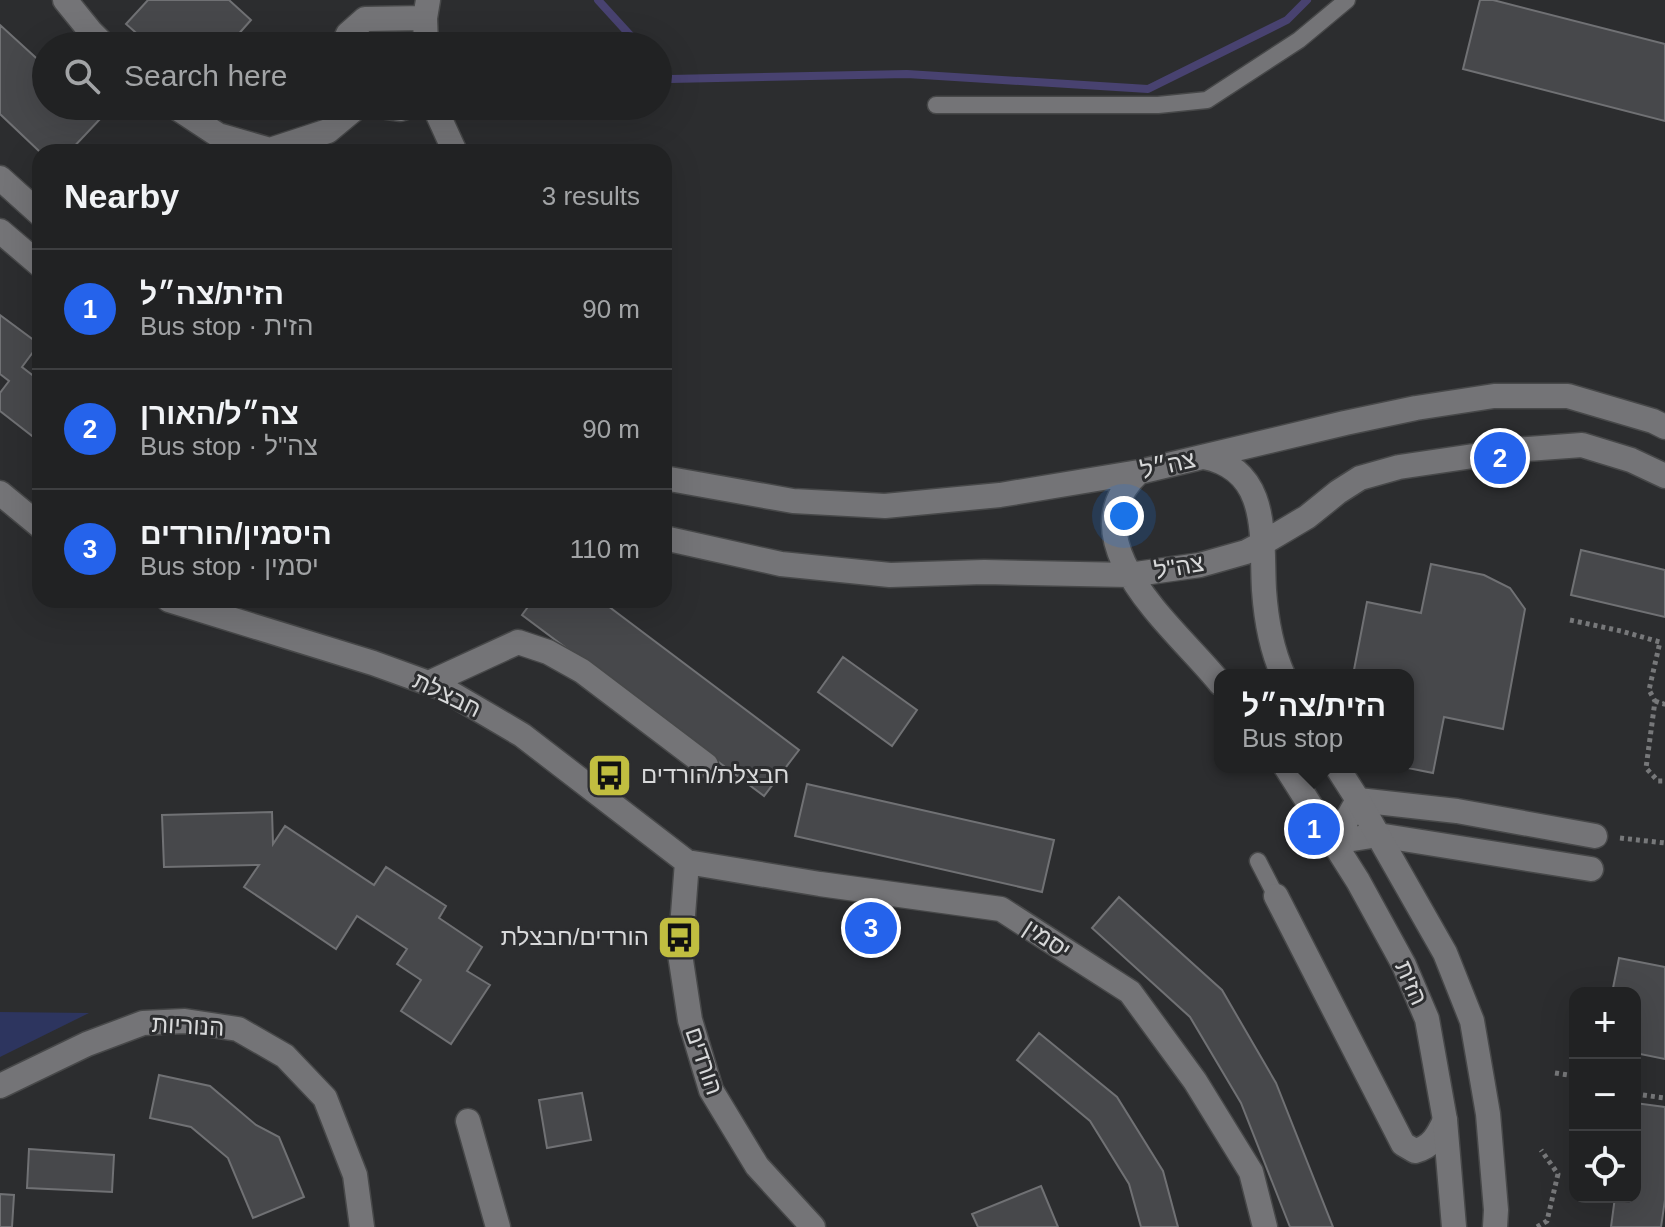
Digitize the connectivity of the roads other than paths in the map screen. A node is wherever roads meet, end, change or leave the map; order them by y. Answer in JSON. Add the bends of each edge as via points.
{"nodes":[{"id":1,"x":65,"y":0,"type":"edge"},
{"id":2,"x":1347,"y":0,"type":"edge"},
{"id":3,"x":427,"y":9,"type":"edge"},
{"id":4,"x":362,"y":10,"type":"edge"},
{"id":5,"x":91,"y":32,"type":"edge"},
{"id":6,"x":349,"y":32,"type":"edge"},
{"id":7,"x":426,"y":32,"type":"edge"},
{"id":8,"x":936,"y":105,"type":"dead end"},
{"id":9,"x":195,"y":120,"type":"edge"},
{"id":10,"x":341,"y":120,"type":"edge"},
{"id":11,"x":440,"y":120,"type":"edge"},
{"id":12,"x":249,"y":144,"type":"edge"},
{"id":13,"x":288,"y":144,"type":"edge"},
{"id":14,"x":451,"y":144,"type":"edge"},
{"id":15,"x":0,"y":178,"type":"edge"},
{"id":16,"x":32,"y":207,"type":"edge"},
{"id":17,"x":0,"y":231,"type":"edge"},
{"id":18,"x":32,"y":258,"type":"edge"},
{"id":19,"x":1665,"y":427,"type":"edge"},
{"id":20,"x":1203,"y":457,"type":"junction"},
{"id":21,"x":1139,"y":472,"type":"junction"},
{"id":22,"x":1665,"y":476,"type":"edge"},
{"id":23,"x":672,"y":479,"type":"edge"},
{"id":24,"x":0,"y":493,"type":"edge"},
{"id":25,"x":32,"y":519,"type":"edge"},
{"id":26,"x":672,"y":540,"type":"edge"},
{"id":27,"x":1263,"y":543,"type":"junction"},
{"id":28,"x":1129,"y":575,"type":"junction"},
{"id":29,"x":195,"y":608,"type":"edge"},
{"id":30,"x":1281,"y":669,"type":"edge"},
{"id":31,"x":1214,"y":676,"type":"edge"},
{"id":32,"x":429,"y":683,"type":"junction"},
{"id":33,"x":706,"y":765,"type":"dead end"},
{"id":34,"x":1290,"y":773,"type":"edge"},
{"id":35,"x":1341,"y":773,"type":"edge"},
{"id":36,"x":1358,"y":800,"type":"junction"},
{"id":37,"x":1378,"y":835,"type":"junction"},
{"id":38,"x":1595,"y":836,"type":"road end"},
{"id":39,"x":1334,"y":842,"type":"junction"},
{"id":40,"x":1258,"y":861,"type":"dead end"},
{"id":41,"x":687,"y":862,"type":"junction"},
{"id":42,"x":1591,"y":869,"type":"dead end"},
{"id":43,"x":1276,"y":896,"type":"joint"},
{"id":44,"x":0,"y":1086,"type":"edge"},
{"id":45,"x":1445,"y":1120,"type":"junction"},
{"id":46,"x":468,"y":1121,"type":"dead end"},
{"id":47,"x":362,"y":1227,"type":"edge"},
{"id":48,"x":498,"y":1227,"type":"edge"},
{"id":49,"x":813,"y":1227,"type":"edge"},
{"id":50,"x":1265,"y":1227,"type":"edge"},
{"id":51,"x":1454,"y":1227,"type":"edge"},
{"id":52,"x":1495,"y":1227,"type":"edge"}],
"edges":[{"from":1,"to":5,"type":"street"},
{"from":2,"to":8,"type":"lane","via":[[1299,40],[1207,100],[1158,105]]},
{"from":3,"to":4,"type":"street"},
{"from":3,"to":7,"type":"street"},
{"from":4,"to":6,"type":"street"},
{"from":9,"to":12,"type":"street","via":[[218,135]]},
{"from":10,"to":13,"type":"street","via":[[328,131]]},
{"from":11,"to":14,"type":"street"},
{"from":15,"to":16,"type":"street"},
{"from":17,"to":18,"type":"street"},
{"from":19,"to":20,"type":"street","name":"צה״ל","via":[[1568,396],[1494,396],[1416,408]]},
{"from":20,"to":21,"type":"street","name":"צה״ל"},
{"from":20,"to":27,"type":"street","via":[[1242,477],[1262,520]]},
{"from":21,"to":23,"type":"street","name":"צה״ל","via":[[1000,495],[885,506],[793,501]]},
{"from":21,"to":28,"type":"street","via":[[1130,480],[1114,518]]},
{"from":22,"to":27,"type":"street","name":"צה\"ל","via":[[1582,445],[1399,467],[1360,478]]},
{"from":24,"to":25,"type":"street"},
{"from":26,"to":28,"type":"street","name":"צה\"ל","via":[[781,564],[890,575]]},
{"from":27,"to":28,"type":"street","name":"צה\"ל","via":[[1200,565]]},
{"from":27,"to":30,"type":"street","via":[[1271,642]]},
{"from":28,"to":31,"type":"street"},
{"from":29,"to":32,"type":"street","name":"חבצלת"},
{"from":32,"to":33,"type":"street","via":[[518,642],[582,671]]},
{"from":32,"to":41,"type":"street","name":"חבצלת","via":[[522,735]]},
{"from":34,"to":39,"type":"street","name":"הזית"},
{"from":35,"to":36,"type":"street","name":"הזית"},
{"from":36,"to":37,"type":"street","name":"הזית"},
{"from":36,"to":38,"type":"street"},
{"from":36,"to":39,"type":"street"},
{"from":37,"to":39,"type":"street"},
{"from":37,"to":42,"type":"street"},
{"from":37,"to":52,"type":"street","name":"הזית","via":[[1445,953],[1472,1021],[1488,1114]]},
{"from":39,"to":45,"type":"street","name":"הזית","via":[[1404,965],[1427,1019]]},
{"from":40,"to":43,"type":"lane"},
{"from":41,"to":49,"type":"street","name":"הורדים","via":[[680,954],[690,1020],[711,1090],[757,1166]]},
{"from":41,"to":50,"type":"street","name":"יסמין","via":[[1001,909],[1130,992],[1195,1081],[1251,1172]]},
{"from":43,"to":45,"type":"street","via":[[1403,1144],[1415,1151],[1425,1149]]},
{"from":44,"to":47,"type":"street","name":"הנוריות","via":[[143,1023],[185,1021],[238,1029],[285,1056],[325,1098],[355,1175]]},
{"from":45,"to":51,"type":"street","name":"הזית"},
{"from":46,"to":48,"type":"street"}]}
